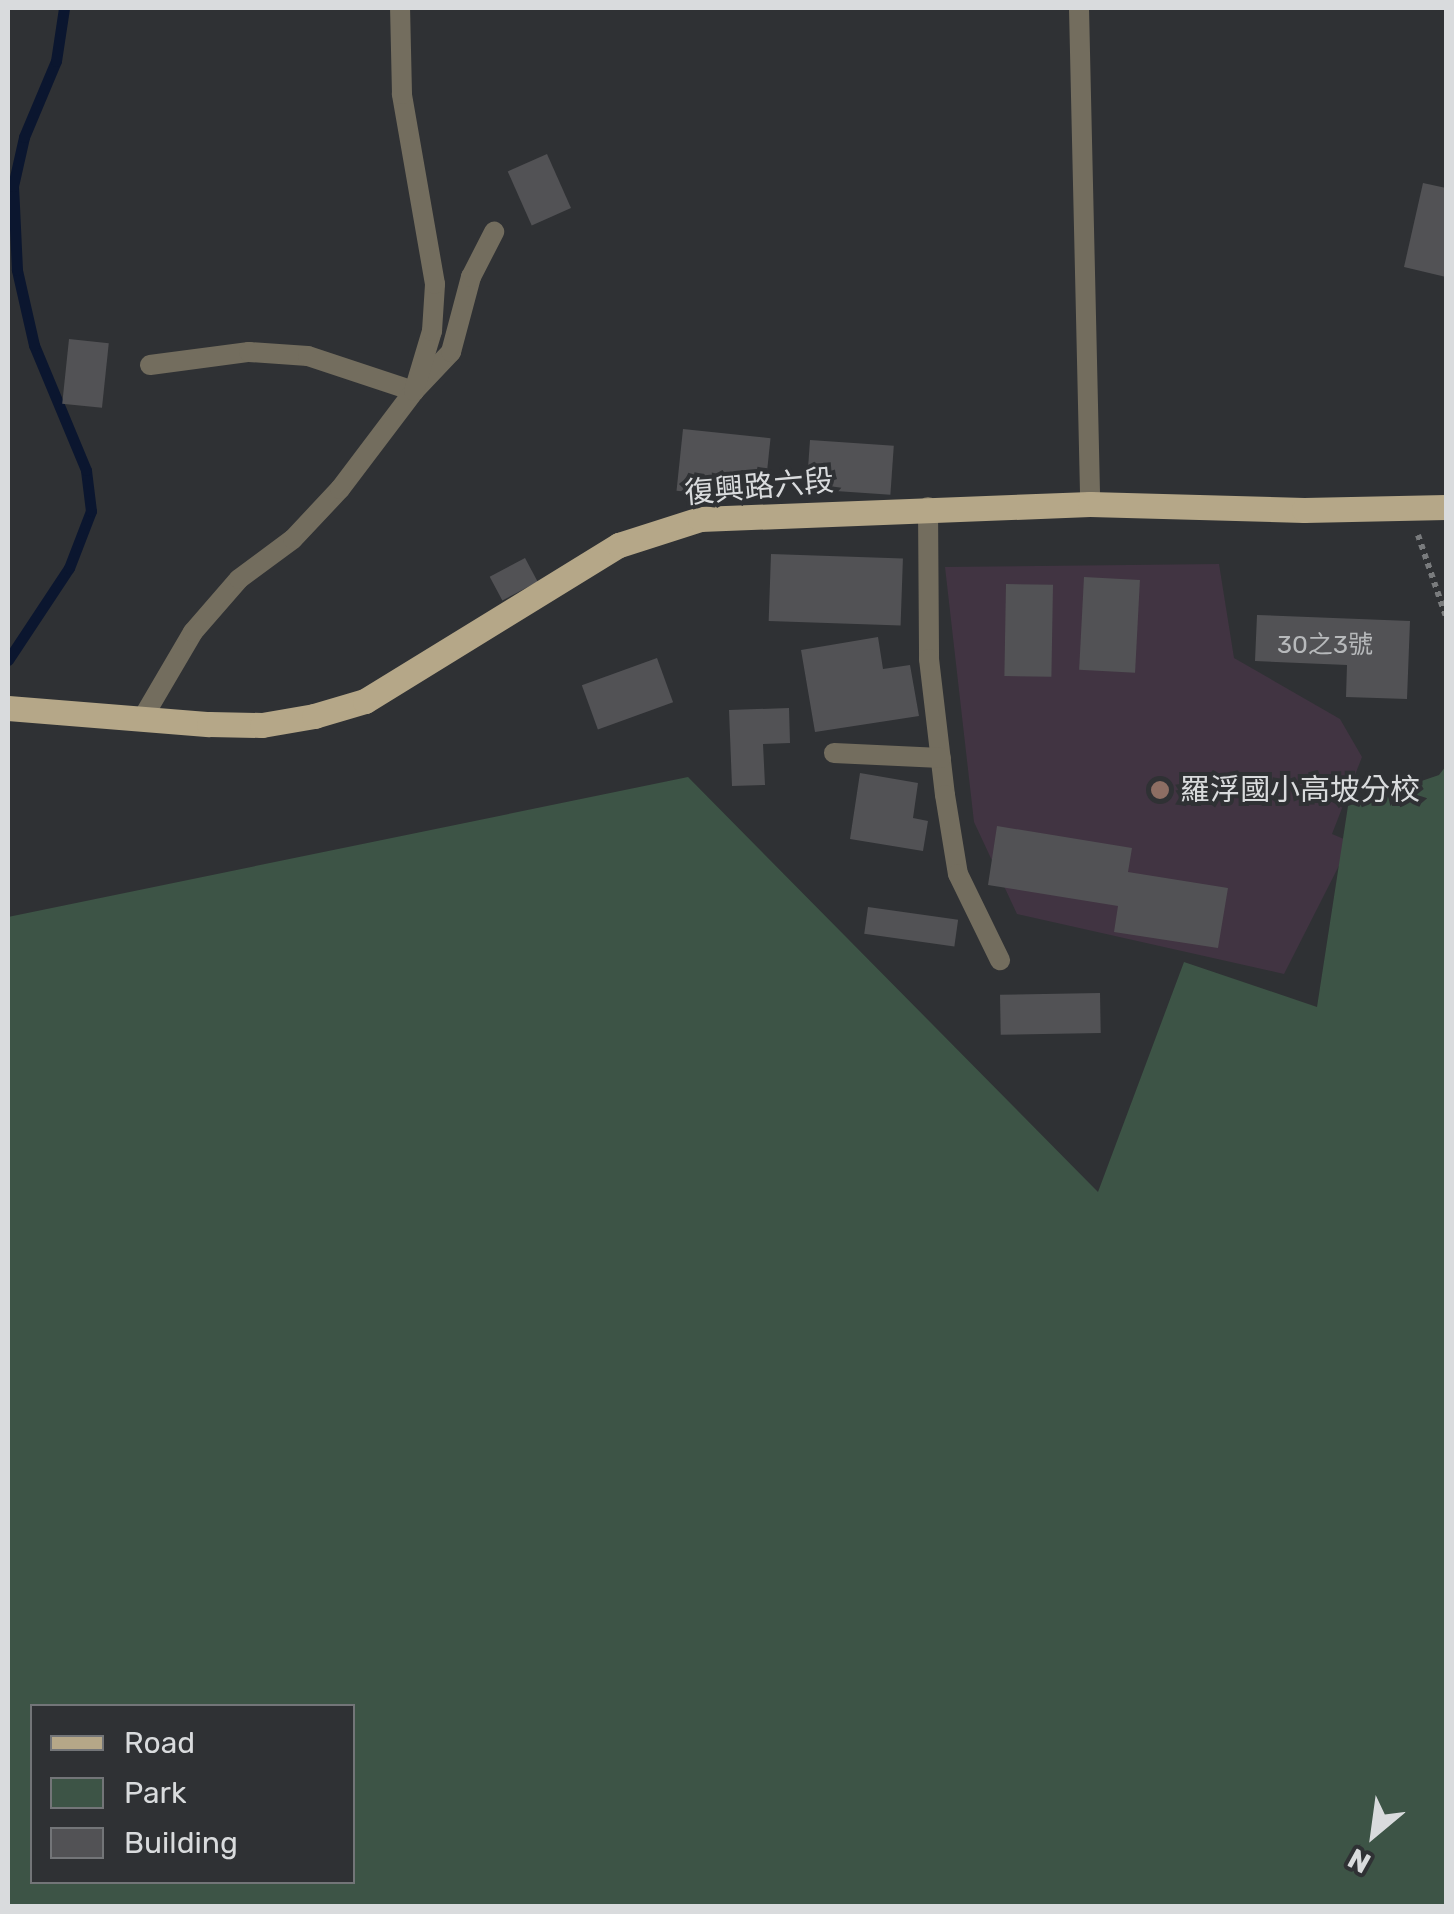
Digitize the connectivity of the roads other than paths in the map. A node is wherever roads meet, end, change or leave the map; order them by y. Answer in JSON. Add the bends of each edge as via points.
{"nodes":[{"id":1,"x":400,"y":8,"type":"edge"},
{"id":2,"x":1080,"y":8,"type":"edge"},
{"id":3,"x":494,"y":232,"type":"dead end"},
{"id":4,"x":150,"y":365,"type":"dead end"},
{"id":5,"x":414,"y":392,"type":"junction"},
{"id":6,"x":1090,"y":504,"type":"junction"},
{"id":7,"x":928,"y":507,"type":"junction"},
{"id":8,"x":1446,"y":507,"type":"edge"},
{"id":9,"x":8,"y":708,"type":"edge"},
{"id":10,"x":142,"y":719,"type":"junction"},
{"id":11,"x":834,"y":754,"type":"dead end"},
{"id":12,"x":941,"y":758,"type":"junction"},
{"id":13,"x":1000,"y":960,"type":"dead end"}],
"edges":[{"from":1,"to":5,"type":"lane","via":[[402,94],[435,284],[432,331]]},
{"from":2,"to":6,"type":"lane"},
{"from":3,"to":5,"type":"lane","via":[[470,277],[451,352]]},
{"from":4,"to":5,"type":"lane","via":[[249,352],[308,356]]},
{"from":5,"to":10,"type":"lane","via":[[340,490],[293,539],[239,579],[193,632]]},
{"from":6,"to":7,"type":"main road","name":"復興路六段"},
{"from":6,"to":8,"type":"main road","name":"復興路六段"},
{"from":7,"to":10,"type":"main road","name":"復興路六段","via":[[700,518],[604,553],[365,701],[262,725]]},
{"from":7,"to":12,"type":"lane","via":[[929,658]]},
{"from":9,"to":10,"type":"main road","name":"復興路六段"},
{"from":11,"to":12,"type":"lane"},
{"from":12,"to":13,"type":"lane","via":[[958,874]]}]}
